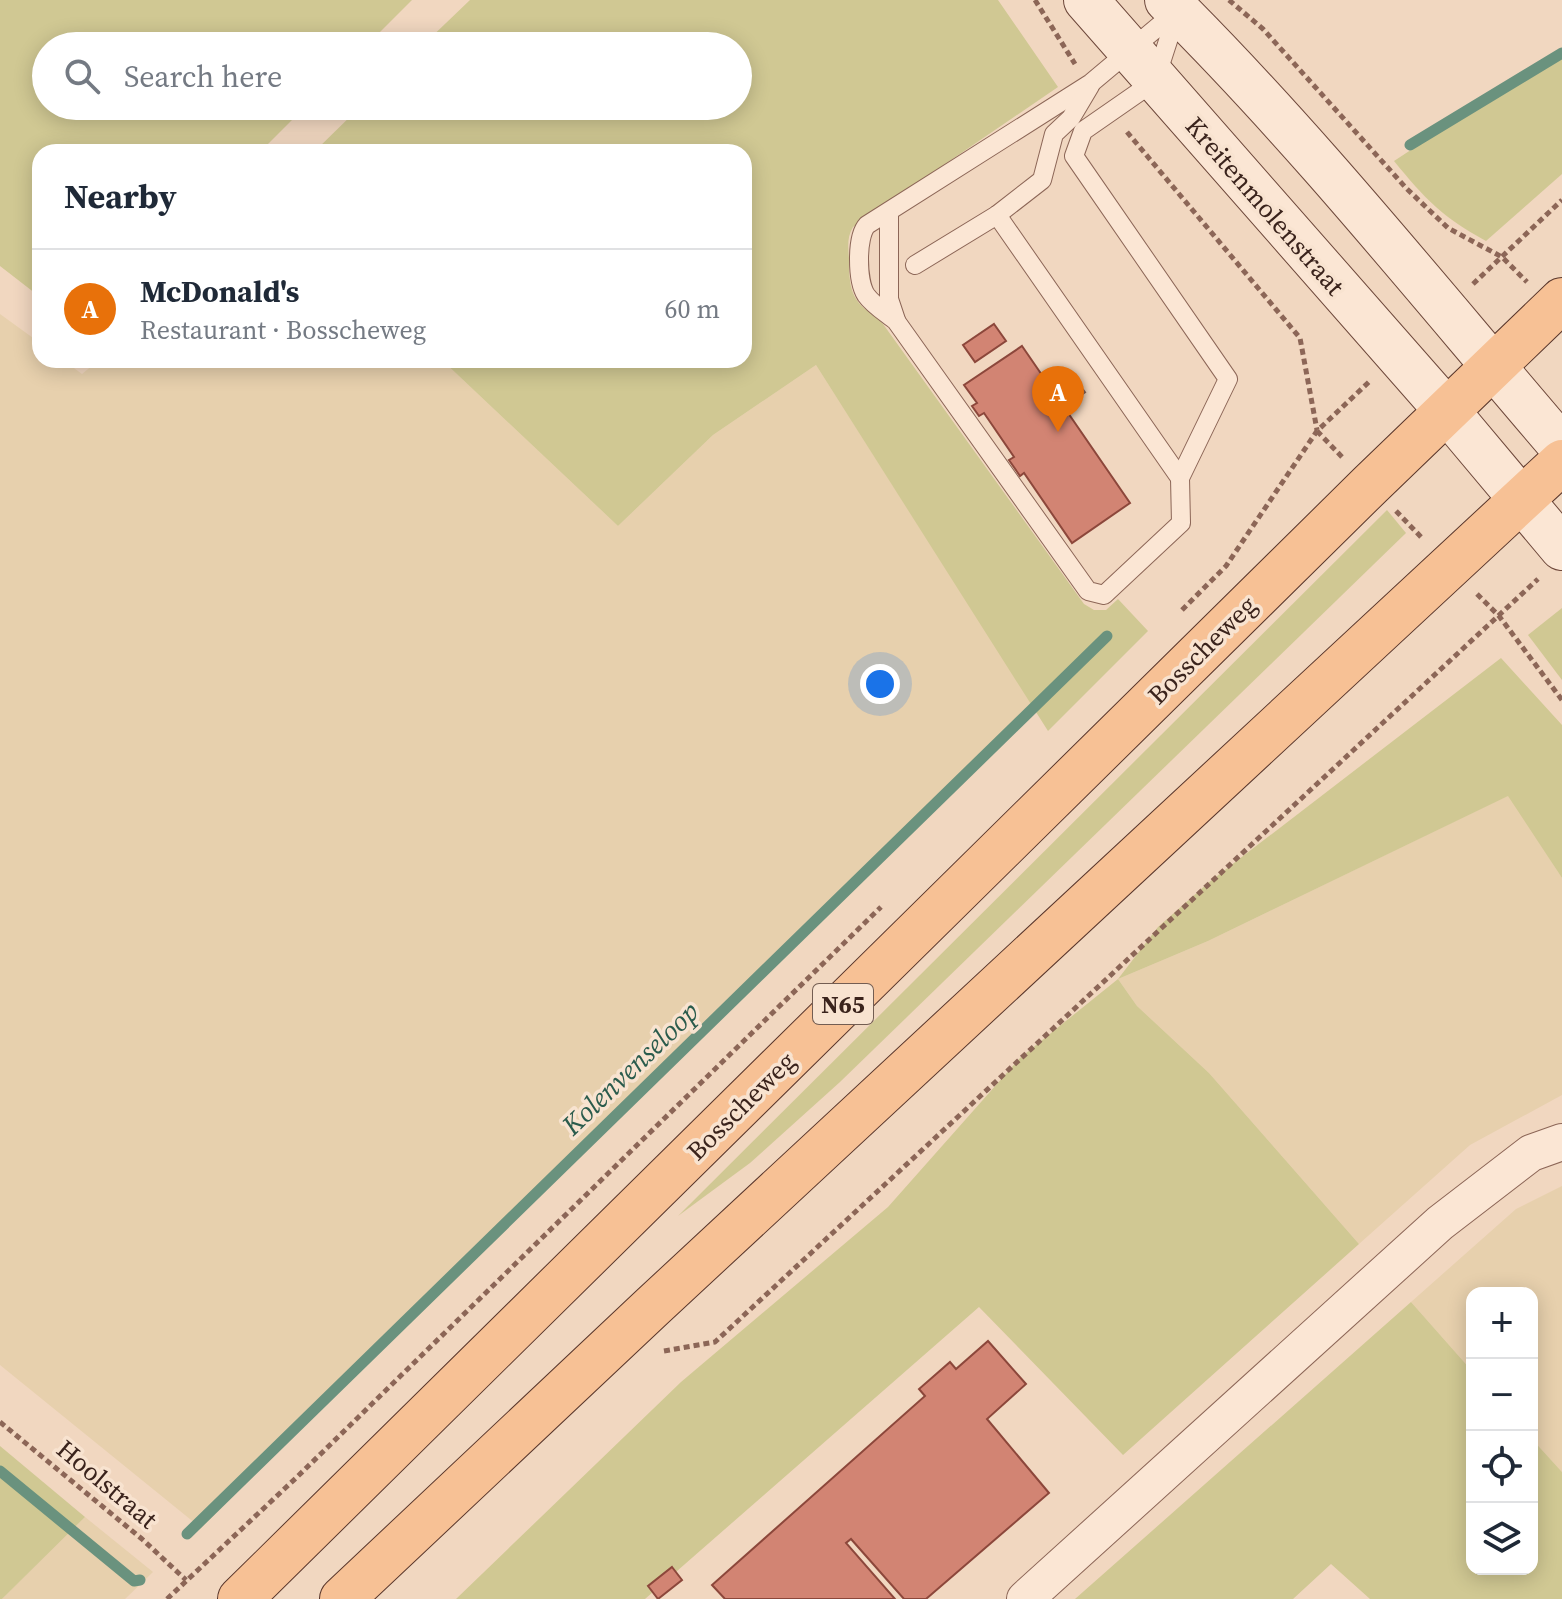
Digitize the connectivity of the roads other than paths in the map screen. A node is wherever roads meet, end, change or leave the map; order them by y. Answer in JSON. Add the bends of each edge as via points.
{"nodes":[{"id":1,"x":1086,"y":0,"type":"edge"},
{"id":2,"x":1172,"y":5,"type":"edge"},
{"id":3,"x":1142,"y":66,"type":"junction"},
{"id":4,"x":1091,"y":83,"type":"junction"},
{"id":5,"x":889,"y":212,"type":"junction"},
{"id":6,"x":997,"y":215,"type":"junction"},
{"id":7,"x":915,"y":265,"type":"dead end"},
{"id":8,"x":1562,"y":300,"type":"edge"},
{"id":9,"x":896,"y":321,"type":"junction"},
{"id":10,"x":1493,"y":366,"type":"junction"},
{"id":11,"x":1447,"y":411,"type":"junction"},
{"id":12,"x":1562,"y":447,"type":"edge"},
{"id":13,"x":1562,"y":462,"type":"edge"},
{"id":14,"x":1180,"y":478,"type":"junction"},
{"id":15,"x":1521,"y":501,"type":"junction"},
{"id":16,"x":1553,"y":560,"type":"edge"},
{"id":17,"x":1562,"y":1142,"type":"edge"},
{"id":18,"x":240,"y":1599,"type":"edge"},
{"id":19,"x":342,"y":1599,"type":"edge"},
{"id":20,"x":1025,"y":1599,"type":"edge"}],
"edges":[{"from":1,"to":3,"type":"street","name":"Kreitenmolenstraat"},
{"from":2,"to":3,"type":"lane"},
{"from":2,"to":3,"type":"lane"},
{"from":2,"to":10,"type":"street","via":[[1359,209]]},
{"from":3,"to":4,"type":"lane"},
{"from":3,"to":11,"type":"street","name":"Kreitenmolenstraat"},
{"from":3,"to":14,"type":"lane","via":[[1111,112],[1083,131],[1074,156],[1228,379]]},
{"from":4,"to":5,"type":"lane"},
{"from":4,"to":6,"type":"lane","via":[[1071,118],[1054,134],[1042,180]]},
{"from":5,"to":9,"type":"lane","via":[[889,299]]},
{"from":5,"to":9,"type":"lane","via":[[861,233],[860,282],[869,298]]},
{"from":6,"to":7,"type":"lane"},
{"from":6,"to":14,"type":"lane"},
{"from":8,"to":10,"type":"main road","number":"N65"},
{"from":9,"to":14,"type":"lane","via":[[1088,591],[1104,595],[1181,523]]},
{"from":10,"to":11,"type":"main road","number":"N65"},
{"from":10,"to":12,"type":"street"},
{"from":11,"to":15,"type":"street","name":"Kreitenmolenstraat"},
{"from":11,"to":18,"type":"main road","name":"Bosscheweg","number":"N65"},
{"from":13,"to":15,"type":"main road"},
{"from":15,"to":16,"type":"street","name":"Kreitenmolenstraat"},
{"from":15,"to":19,"type":"main road"},
{"from":17,"to":20,"type":"street","via":[[1531,1153],[1440,1223]]}]}
